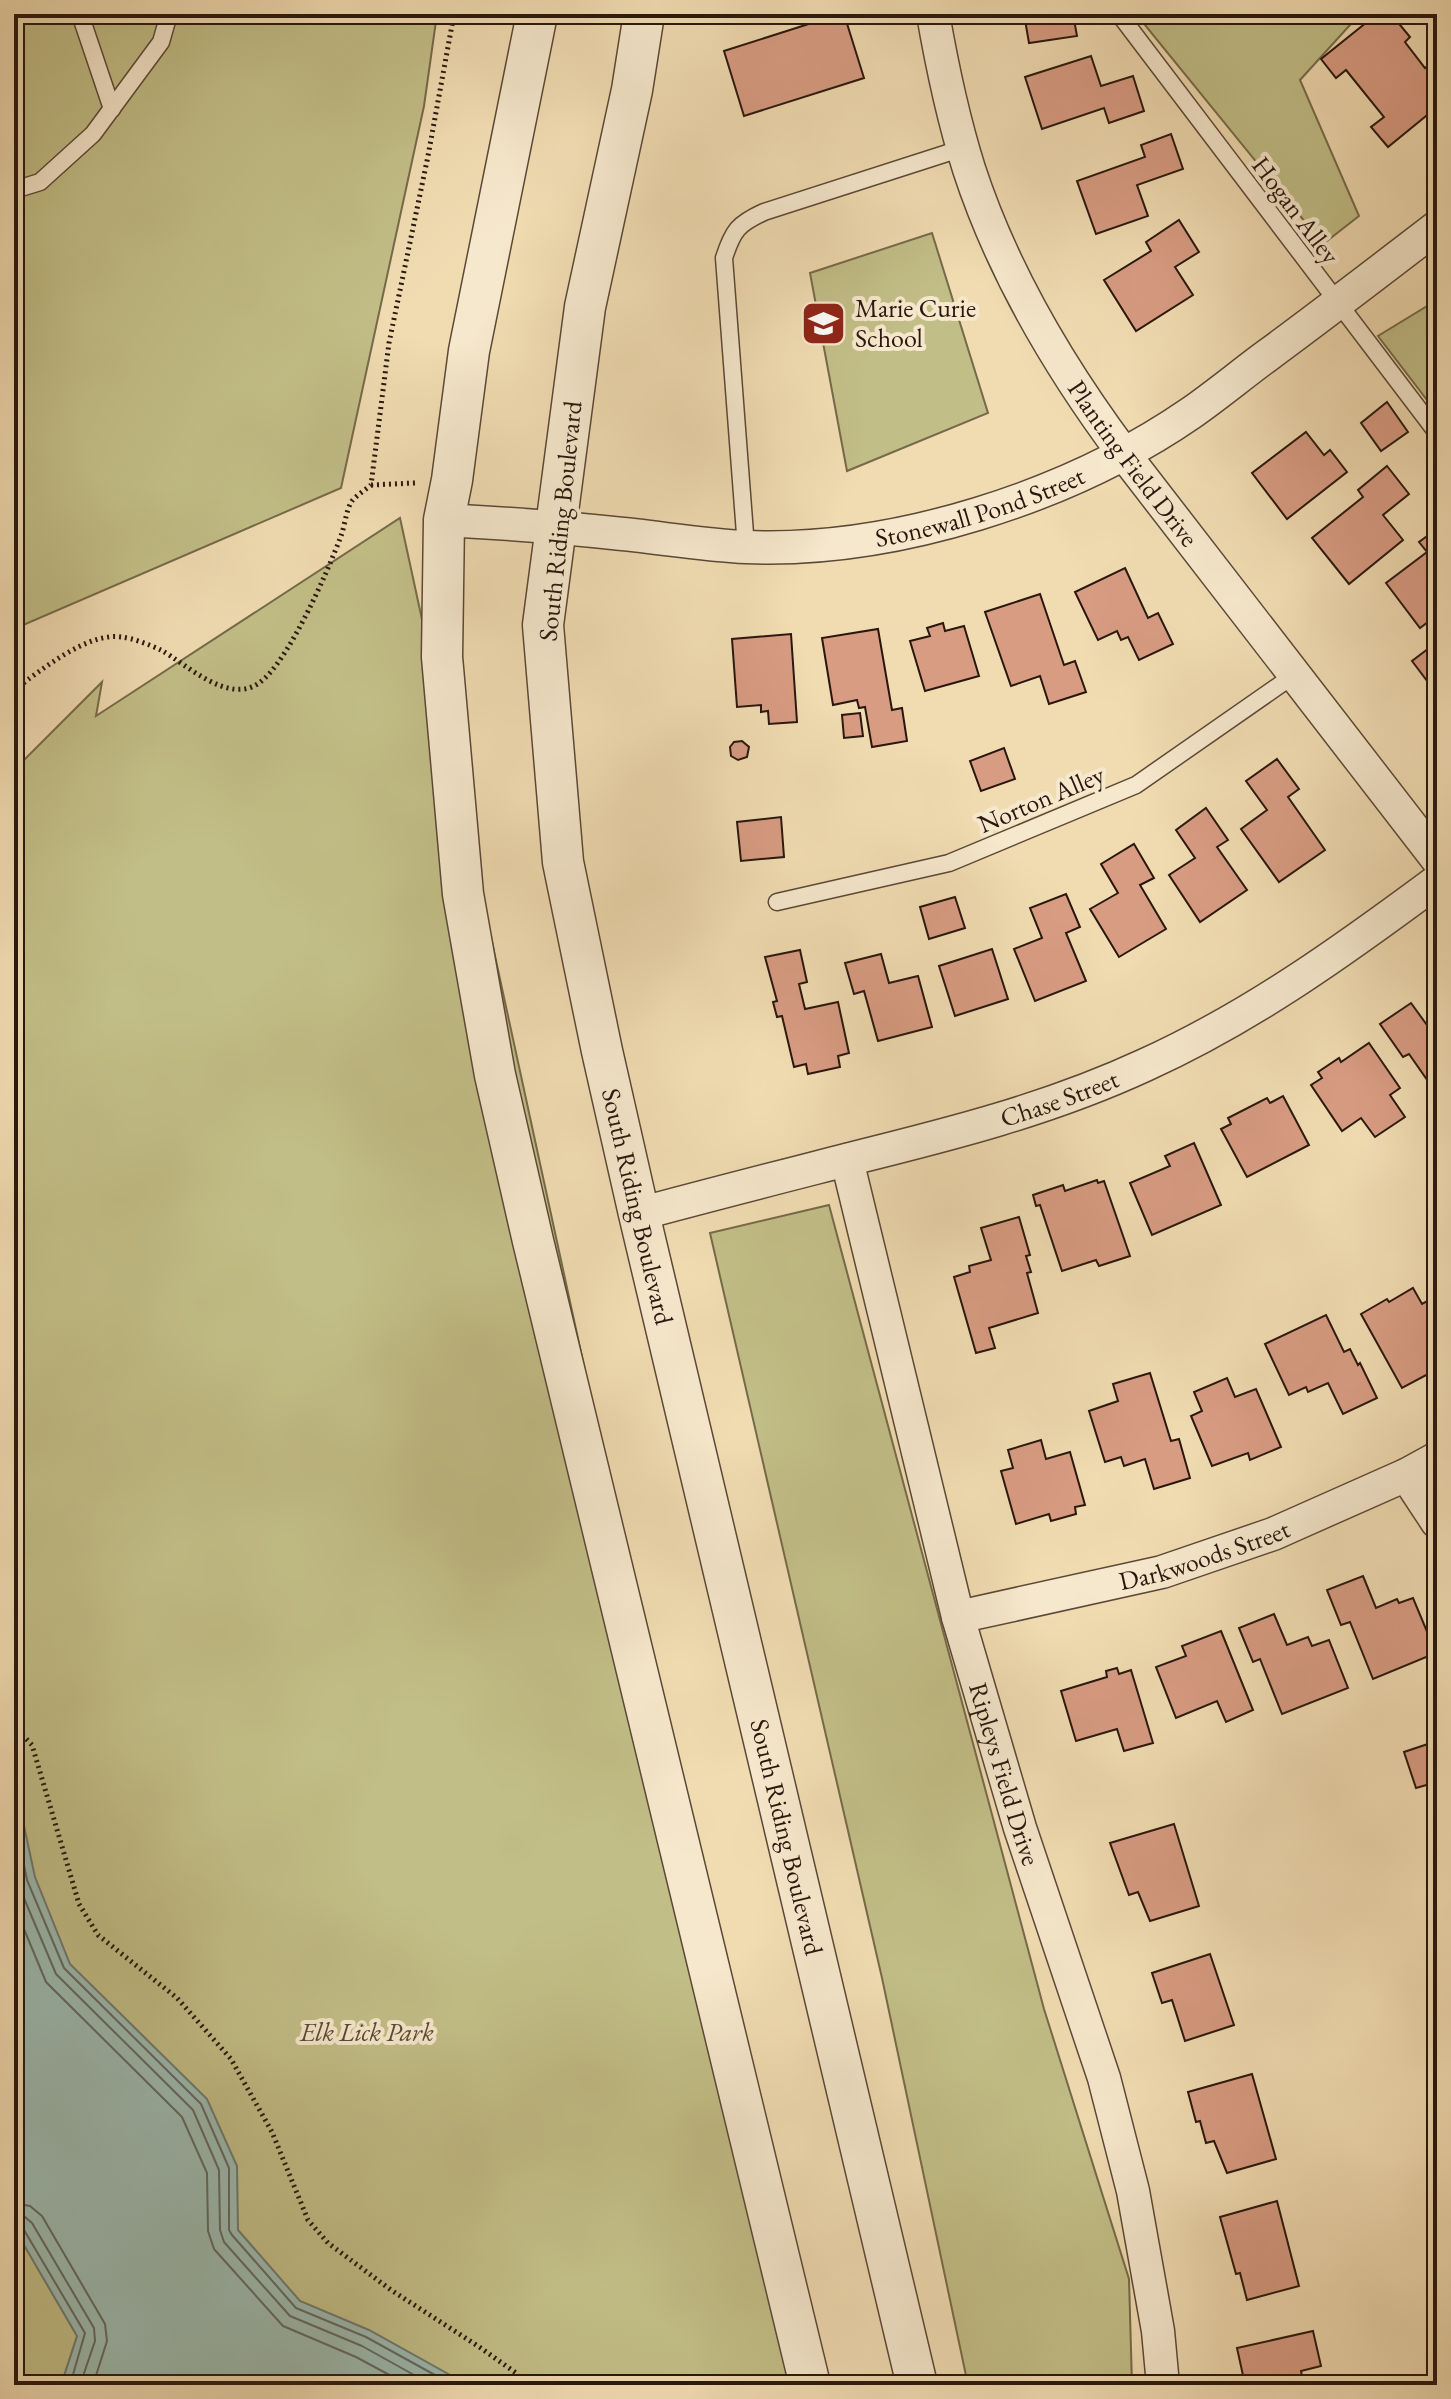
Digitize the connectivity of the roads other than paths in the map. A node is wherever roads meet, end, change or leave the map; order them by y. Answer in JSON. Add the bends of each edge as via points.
{"nodes":[{"id":1,"x":80,"y":14,"type":"edge"},
{"id":2,"x":169,"y":14,"type":"edge"},
{"id":3,"x":537,"y":14,"type":"edge"},
{"id":4,"x":644,"y":14,"type":"edge"},
{"id":5,"x":933,"y":14,"type":"edge"},
{"id":6,"x":1119,"y":14,"type":"edge"},
{"id":7,"x":112,"y":109,"type":"junction"},
{"id":8,"x":963,"y":148,"type":"junction"},
{"id":9,"x":14,"y":190,"type":"edge"},
{"id":10,"x":1437,"y":227,"type":"edge"},
{"id":11,"x":1337,"y":303,"type":"junction"},
{"id":12,"x":1437,"y":433,"type":"edge"},
{"id":13,"x":1124,"y":454,"type":"junction"},
{"id":14,"x":444,"y":520,"type":"junction"},
{"id":15,"x":556,"y":527,"type":"junction"},
{"id":16,"x":746,"y":547,"type":"junction"},
{"id":17,"x":1294,"y":675,"type":"junction"},
{"id":18,"x":1437,"y":859,"type":"edge"},
{"id":19,"x":1437,"y":881,"type":"edge"},
{"id":20,"x":777,"y":902,"type":"dead end"},
{"id":21,"x":847,"y":1160,"type":"junction"},
{"id":22,"x":639,"y":1214,"type":"junction"},
{"id":23,"x":1437,"y":1458,"type":"edge"},
{"id":24,"x":1406,"y":1475,"type":"junction"},
{"id":25,"x":1437,"y":1522,"type":"edge"},
{"id":26,"x":958,"y":1617,"type":"junction"},
{"id":27,"x":810,"y":2385,"type":"edge"},
{"id":28,"x":917,"y":2385,"type":"edge"},
{"id":29,"x":1163,"y":2385,"type":"edge"}],
"edges":[{"from":1,"to":7,"type":"lane"},
{"from":2,"to":7,"type":"lane","via":[[161,42]]},
{"from":3,"to":14,"type":"street","via":[[469,351]]},
{"from":4,"to":15,"type":"street","name":"South Riding Boulevard","via":[[585,307]]},
{"from":5,"to":8,"type":"street","name":"Planting Field Drive"},
{"from":6,"to":11,"type":"lane","name":"Hogan Alley"},
{"from":7,"to":9,"type":"lane","via":[[93,134],[40,182]]},
{"from":8,"to":13,"type":"street","name":"Planting Field Drive","via":[[1002,253],[1041,331]]},
{"from":8,"to":16,"type":"lane","via":[[764,212],[743,222],[731,236],[724,258]]},
{"from":10,"to":11,"type":"street","name":"Stonewall Pond Street"},
{"from":11,"to":12,"type":"lane","name":"Hogan Alley"},
{"from":11,"to":13,"type":"street","name":"Stonewall Pond Street","via":[[1190,414]]},
{"from":13,"to":16,"type":"street","name":"Stonewall Pond Street","via":[[997,509],[913,531]]},
{"from":13,"to":17,"type":"street","name":"Planting Field Drive"},
{"from":14,"to":15,"type":"street","name":"Stonewall Pond Street"},
{"from":14,"to":27,"type":"street","via":[[442,657],[463,894],[495,1075]]},
{"from":15,"to":16,"type":"street","name":"Stonewall Pond Street"},
{"from":15,"to":22,"type":"street","name":"South Riding Boulevard","via":[[543,625],[563,862]]},
{"from":17,"to":18,"type":"street","name":"Planting Field Drive"},
{"from":17,"to":20,"type":"lane","name":"Norton Alley","via":[[1136,785],[949,863]]},
{"from":19,"to":21,"type":"street","name":"Chase Street","via":[[1298,982],[1144,1066],[980,1126]]},
{"from":21,"to":22,"type":"street","name":"Chase Street"},
{"from":21,"to":26,"type":"street","name":"Ripleys Field Drive"},
{"from":22,"to":28,"type":"street","name":"South Riding Boulevard"},
{"from":23,"to":24,"type":"street","name":"Darkwoods Street"},
{"from":24,"to":25,"type":"street"},
{"from":24,"to":26,"type":"street","name":"Darkwoods Street","via":[[1273,1534],[1162,1572]]},
{"from":26,"to":29,"type":"street","name":"Ripleys Field Drive","via":[[1020,1828],[1104,2078],[1145,2248]]}]}
